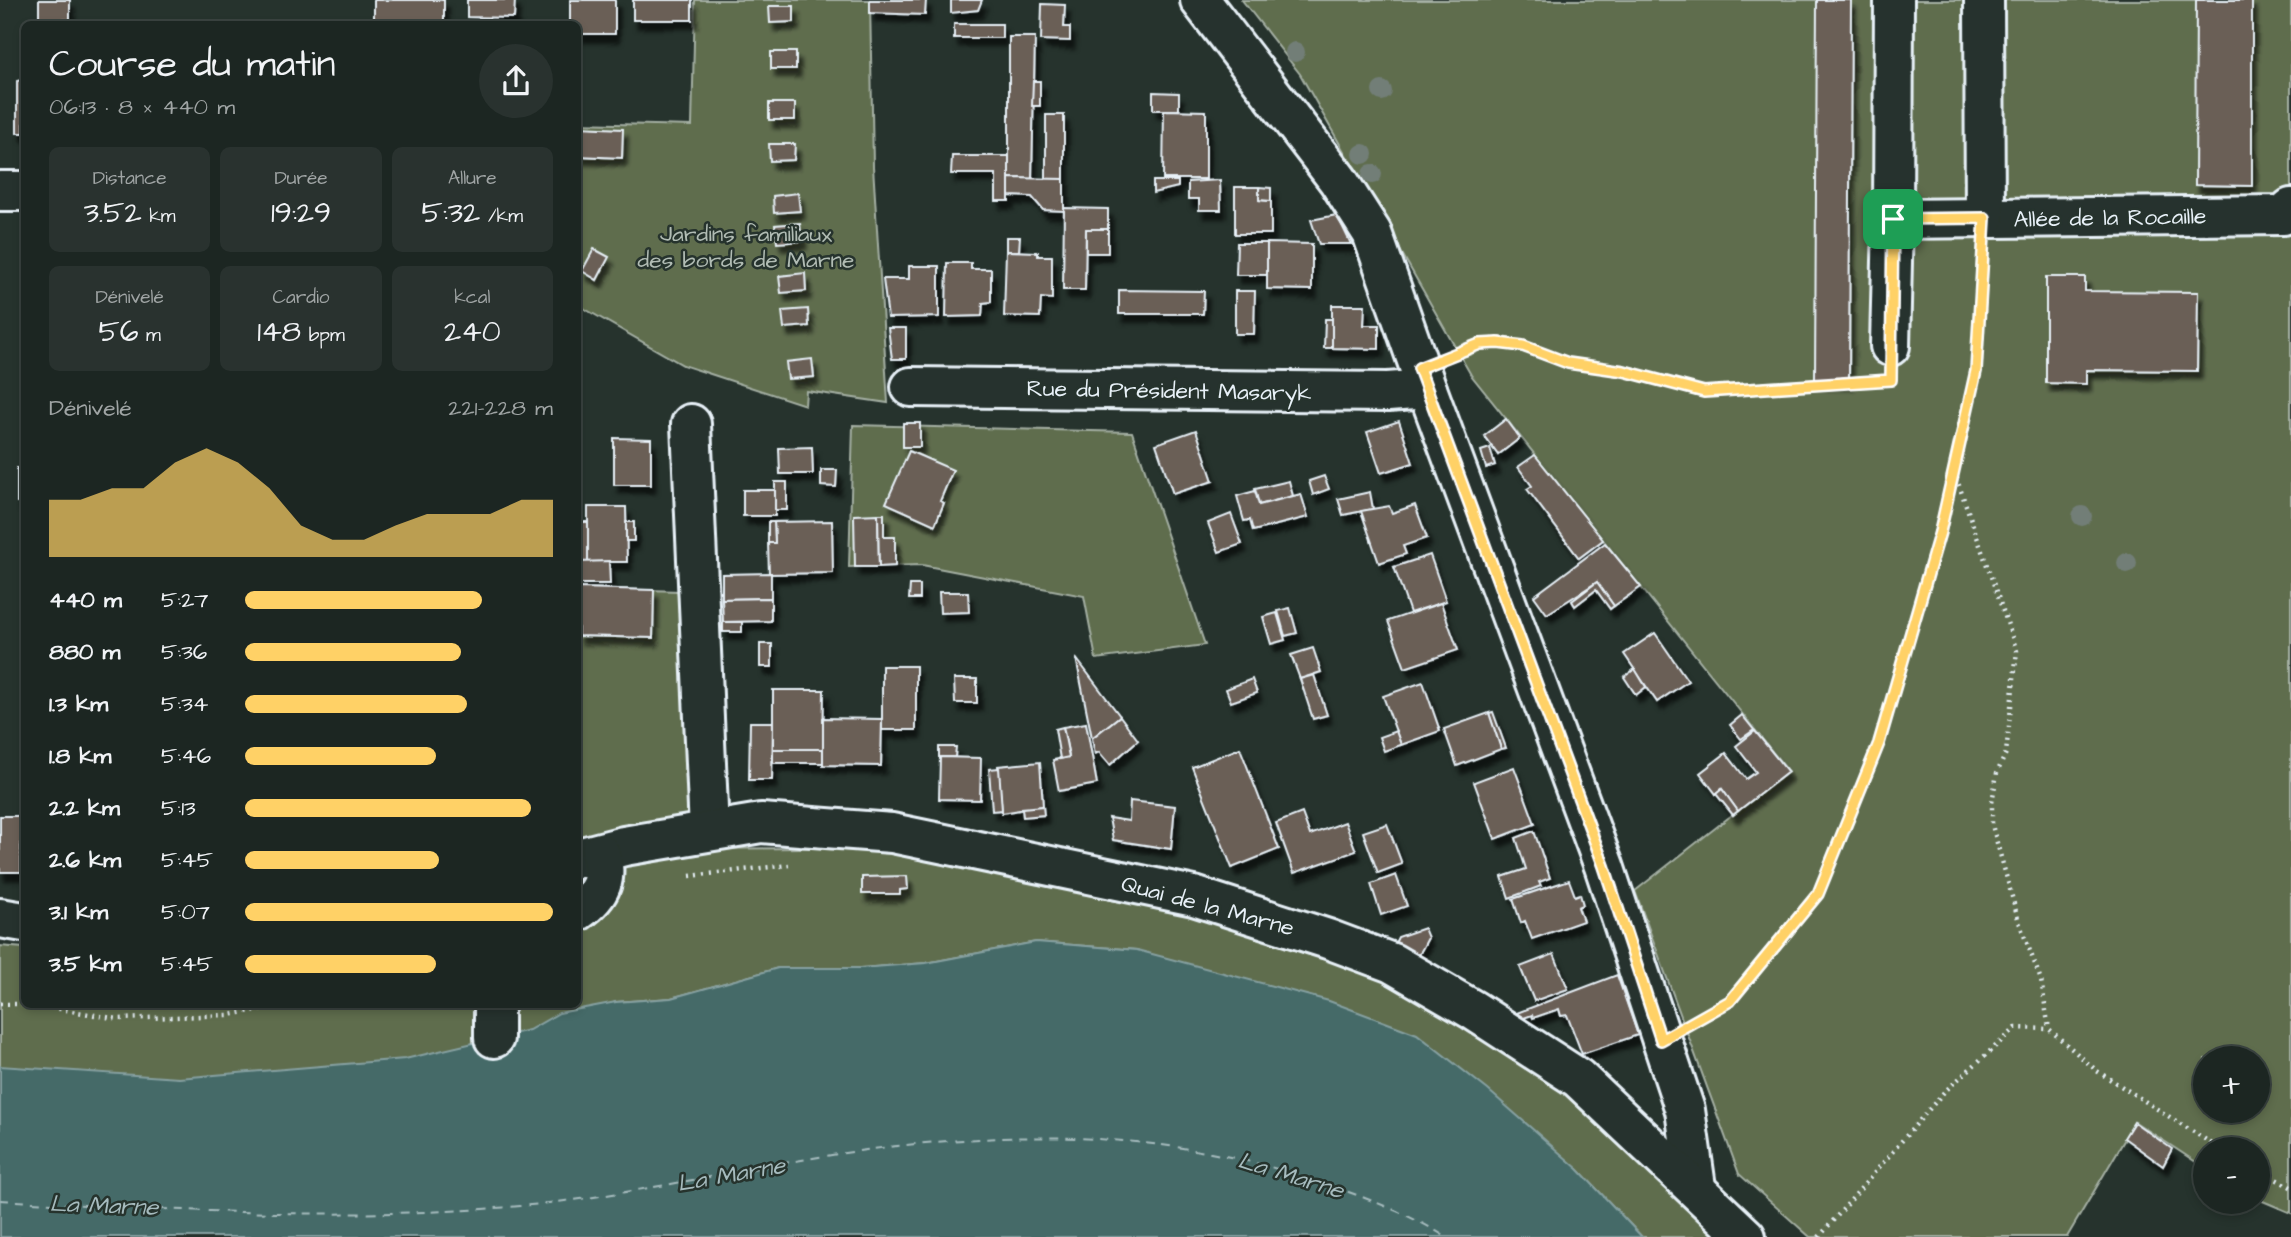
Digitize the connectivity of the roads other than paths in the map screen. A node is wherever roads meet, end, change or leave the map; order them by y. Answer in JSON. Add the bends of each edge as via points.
{"nodes":[{"id":1,"x":1200,"y":0,"type":"edge"},
{"id":2,"x":1894,"y":0,"type":"edge"},
{"id":3,"x":1984,"y":0,"type":"edge"},
{"id":4,"x":0,"y":191,"type":"edge"},
{"id":5,"x":21,"y":191,"type":"edge"},
{"id":6,"x":2291,"y":208,"type":"edge"},
{"id":7,"x":1985,"y":218,"type":"junction"},
{"id":8,"x":1893,"y":219,"type":"junction"},
{"id":9,"x":1890,"y":346,"type":"road end"},
{"id":10,"x":1423,"y":378,"type":"junction"},
{"id":11,"x":911,"y":387,"type":"dead end"},
{"id":12,"x":691,"y":424,"type":"dead end"},
{"id":13,"x":709,"y":831,"type":"junction"},
{"id":14,"x":589,"y":855,"type":"edge"},
{"id":15,"x":581,"y":909,"type":"edge"},
{"id":16,"x":0,"y":918,"type":"edge"},
{"id":17,"x":21,"y":922,"type":"edge"},
{"id":18,"x":1696,"y":1187,"type":"junction"},
{"id":19,"x":1746,"y":1237,"type":"edge"}],
"edges":[{"from":1,"to":10,"type":"street","via":[[1338,180],[1372,233]]},
{"from":2,"to":8,"type":"street"},
{"from":3,"to":7,"type":"street"},
{"from":4,"to":5,"type":"street"},
{"from":6,"to":7,"type":"street","name":"Allée de la Rocaille","via":[[2283,215]]},
{"from":7,"to":8,"type":"street","name":"Allée de la Rocaille"},
{"from":8,"to":9,"type":"street"},
{"from":10,"to":11,"type":"street","name":"Rue du Président Masaryk","via":[[1388,392]]},
{"from":10,"to":18,"type":"street","via":[[1604,866],[1685,1110]]},
{"from":12,"to":13,"type":"street"},
{"from":13,"to":14,"type":"street","name":"Quai de la Marne"},
{"from":13,"to":18,"type":"street","name":"Quai de la Marne","via":[[761,823],[892,833],[1194,896],[1392,962],[1578,1078]]},
{"from":14,"to":15,"type":"street","via":[[605,868],[602,885]]},
{"from":16,"to":17,"type":"street"},
{"from":18,"to":19,"type":"street","name":"Quai de la Marne"}]}
